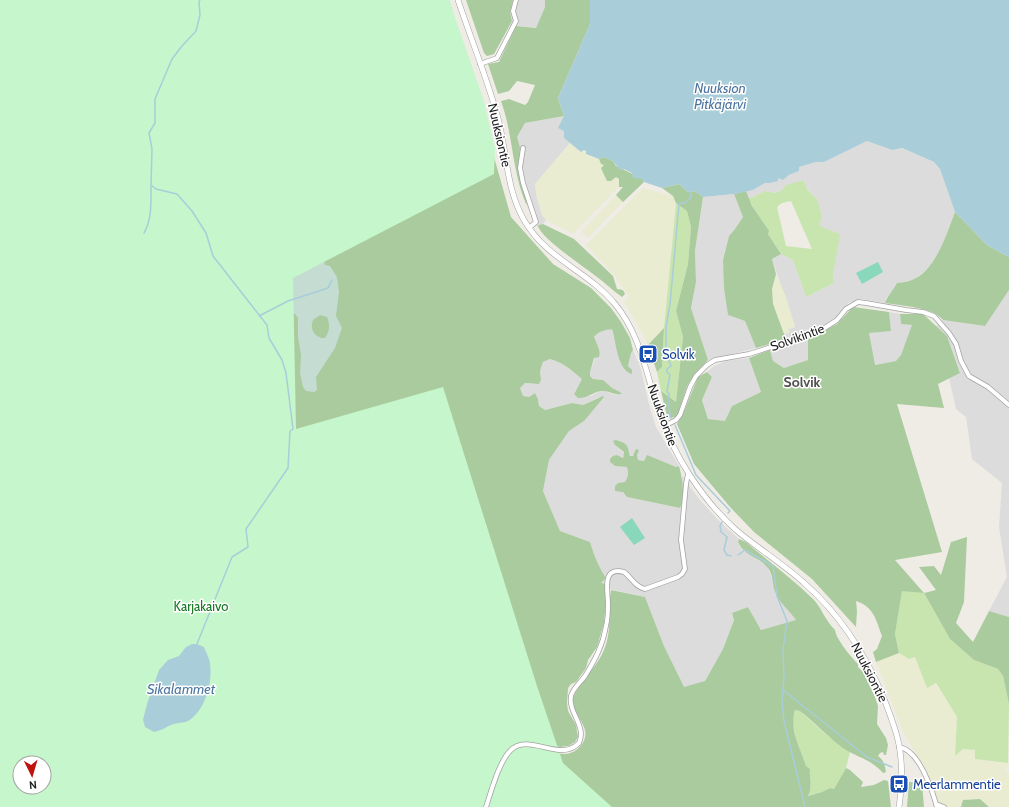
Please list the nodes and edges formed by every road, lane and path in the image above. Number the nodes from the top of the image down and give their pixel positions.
1 (458, 0) edge
2 (516, 0) edge
3 (480, 64) junction
4 (523, 148) dead end
5 (529, 228) junction
6 (1009, 405) edge
7 (664, 426) junction
8 (688, 474) junction
9 (899, 747) junction
10 (936, 805) edge
11 (486, 807) edge
12 (899, 807) edge
13 (944, 807) edge

1 - 3 street, Nuuksiontie
2 - 3 street
3 - 5 street, Nuuksiontie
4 - 5 street
5 - 7 street, Nuuksiontie
6 - 7 street, Solvikintie
7 - 8 street, Nuuksiontie
8 - 9 street, Nuuksiontie
8 - 11 street
9 - 10 street
9 - 12 street, Nuuksiontie
10 - 13 street

